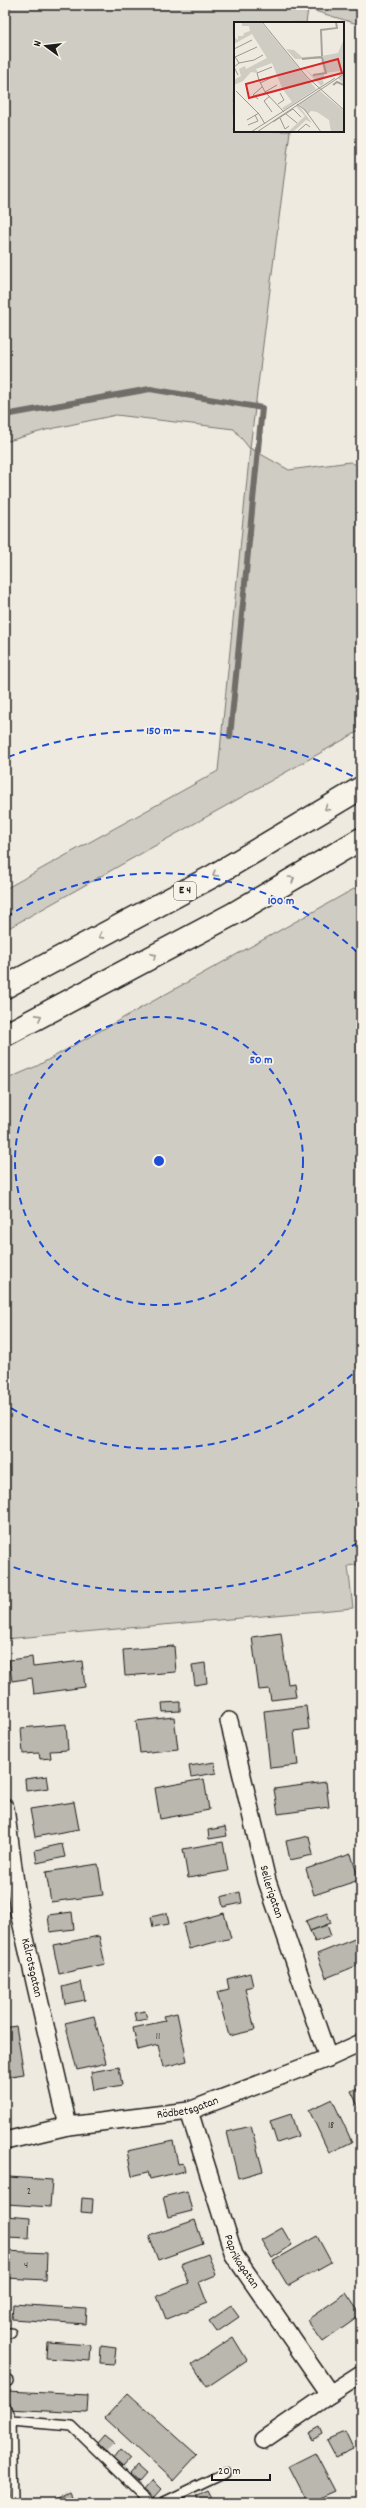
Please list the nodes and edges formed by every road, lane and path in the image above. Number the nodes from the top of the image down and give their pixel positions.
1 (361, 788) edge
2 (361, 838) edge
3 (5, 987) edge
4 (5, 1035) edge
5 (229, 1721) dead end
6 (5, 1808) edge
7 (361, 2043) edge
8 (328, 2058) junction
9 (189, 2111) junction
10 (68, 2126) junction
11 (5, 2141) edge
12 (361, 2374) edge
13 (330, 2394) junction
14 (5, 2406) edge
15 (11, 2421) junction
16 (8, 2433) edge
17 (263, 2440) dead end
18 (226, 2473) dead end
19 (6, 2503) edge
20 (151, 2503) edge
21 (162, 2503) edge

1 -> 3 highway, E 4
4 -> 2 highway
5 - 8 street, Sellerigatan
6 - 10 street, Kålrotsgatan
7 - 8 street, Rödbetsgatan
8 - 9 street, Rödbetsgatan
9 - 10 street, Rödbetsgatan
9 - 13 street, Paprikagatan
10 - 11 street, Rödbetsgatan
12 - 13 street
13 - 17 street
14 - 15 lane
15 - 16 lane
15 - 20 lane
16 - 19 lane
18 - 21 lane

